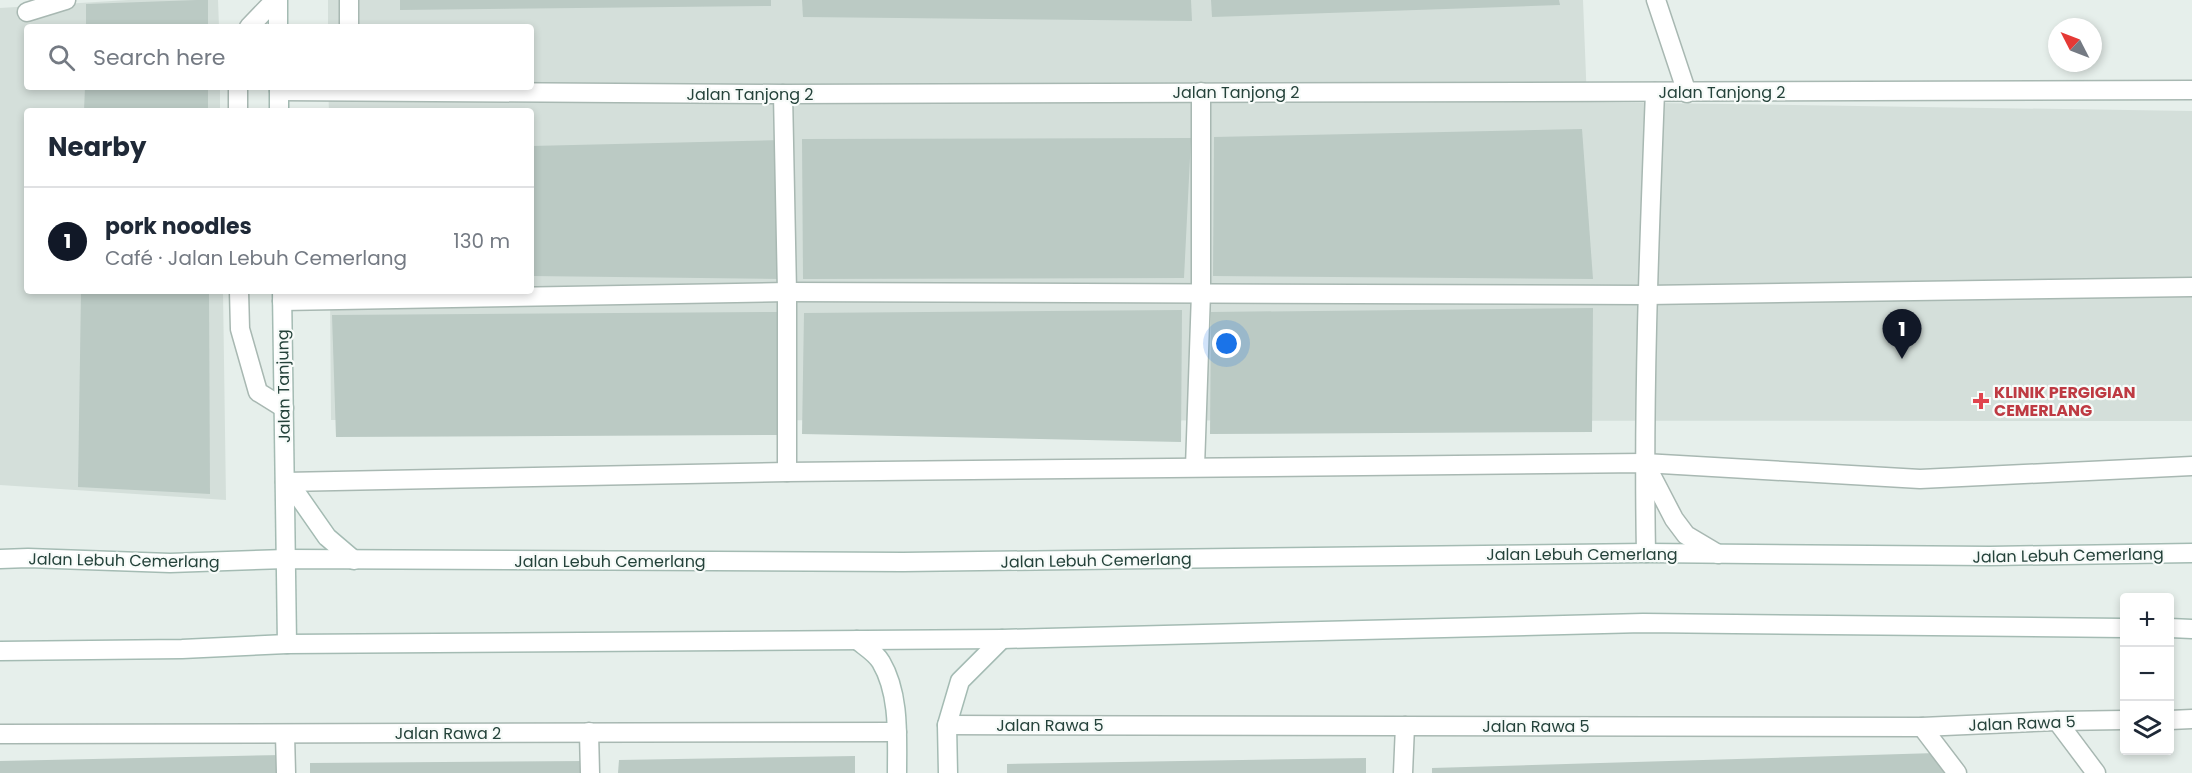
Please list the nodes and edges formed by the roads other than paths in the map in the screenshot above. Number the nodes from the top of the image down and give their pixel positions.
1 (66, 0) edge
2 (276, 0) edge
3 (349, 0) edge
4 (1656, 0) edge
5 (27, 12) dead end
6 (252, 24) edge
7 (278, 24) edge
8 (349, 24) edge
9 (237, 90) edge
10 (279, 90) edge
11 (437, 90) edge
12 (2192, 90) edge
13 (1201, 92) junction
14 (1655, 92) junction
15 (1687, 93) junction
16 (783, 94) junction
17 (238, 108) edge
18 (279, 108) edge
19 (2192, 287) edge
20 (787, 292) junction
21 (1201, 293) junction
22 (239, 294) edge
23 (1647, 295) junction
24 (282, 296) edge
25 (284, 408) junction
26 (1644, 463) junction
27 (2192, 466) edge
28 (1195, 468) junction
29 (787, 472) junction
30 (285, 482) junction
31 (1646, 553) junction
32 (2192, 553) edge
33 (1718, 554) junction
34 (0, 559) edge
35 (286, 559) junction
36 (354, 560) junction
37 (2120, 628) edge
38 (2174, 628) edge
39 (2192, 628) edge
40 (1002, 639) junction
41 (857, 640) junction
42 (287, 644) junction
43 (0, 651) edge
44 (2192, 719) edge
45 (2120, 720) edge
46 (2174, 720) edge
47 (2057, 721) junction
48 (947, 724) junction
49 (1405, 726) junction
50 (1922, 727) junction
51 (589, 732) junction
52 (897, 732) junction
53 (0, 734) edge
54 (285, 734) junction
55 (286, 773) edge
56 (590, 773) edge
57 (897, 773) edge
58 (948, 773) edge
59 (1403, 773) edge
60 (1957, 773) edge
61 (2096, 773) edge

1 - 5 street
2 - 6 street
2 - 7 street
3 - 8 street
4 - 15 street
9 - 17 street
10 - 18 street
11 - 16 street, Jalan Tanjong 2
12 - 15 street, Jalan Tanjong 2
13 - 14 street, Jalan Tanjong 2
13 - 16 street, Jalan Tanjong 2
13 - 21 street
14 - 15 street, Jalan Tanjong 2
14 - 23 street
16 - 20 street
19 - 23 street
20 - 21 street
20 - 24 street
20 - 29 street
21 - 23 street
21 - 28 street
22 - 25 street
23 - 26 street
24 - 25 street, Jalan Tanjung
25 - 30 street, Jalan Tanjung
26 - 27 street
26 - 28 street
26 - 31 street
26 - 33 street
28 - 29 street
29 - 30 street
30 - 35 street, Jalan Tanjung
30 - 36 street
31 - 33 street, Jalan Lebuh Cemerlang
31 - 36 street, Jalan Lebuh Cemerlang
32 - 33 street, Jalan Lebuh Cemerlang
34 - 35 street, Jalan Lebuh Cemerlang
35 - 36 street, Jalan Lebuh Cemerlang
35 - 42 street, Jalan Tanjung
37 - 40 street
38 - 39 street
40 - 41 street
40 - 48 street
41 - 42 street
41 - 52 street
42 - 43 street
44 - 46 street
45 - 47 street, Jalan Rawa 5
47 - 50 street, Jalan Rawa 5
47 - 61 street
48 - 49 street, Jalan Rawa 5
48 - 58 street
49 - 50 street, Jalan Rawa 5
49 - 59 street
50 - 60 street
51 - 52 street, Jalan Rawa 2
51 - 54 street, Jalan Rawa 2
51 - 56 street
52 - 57 street
53 - 54 street, Jalan Rawa 2
54 - 55 street

